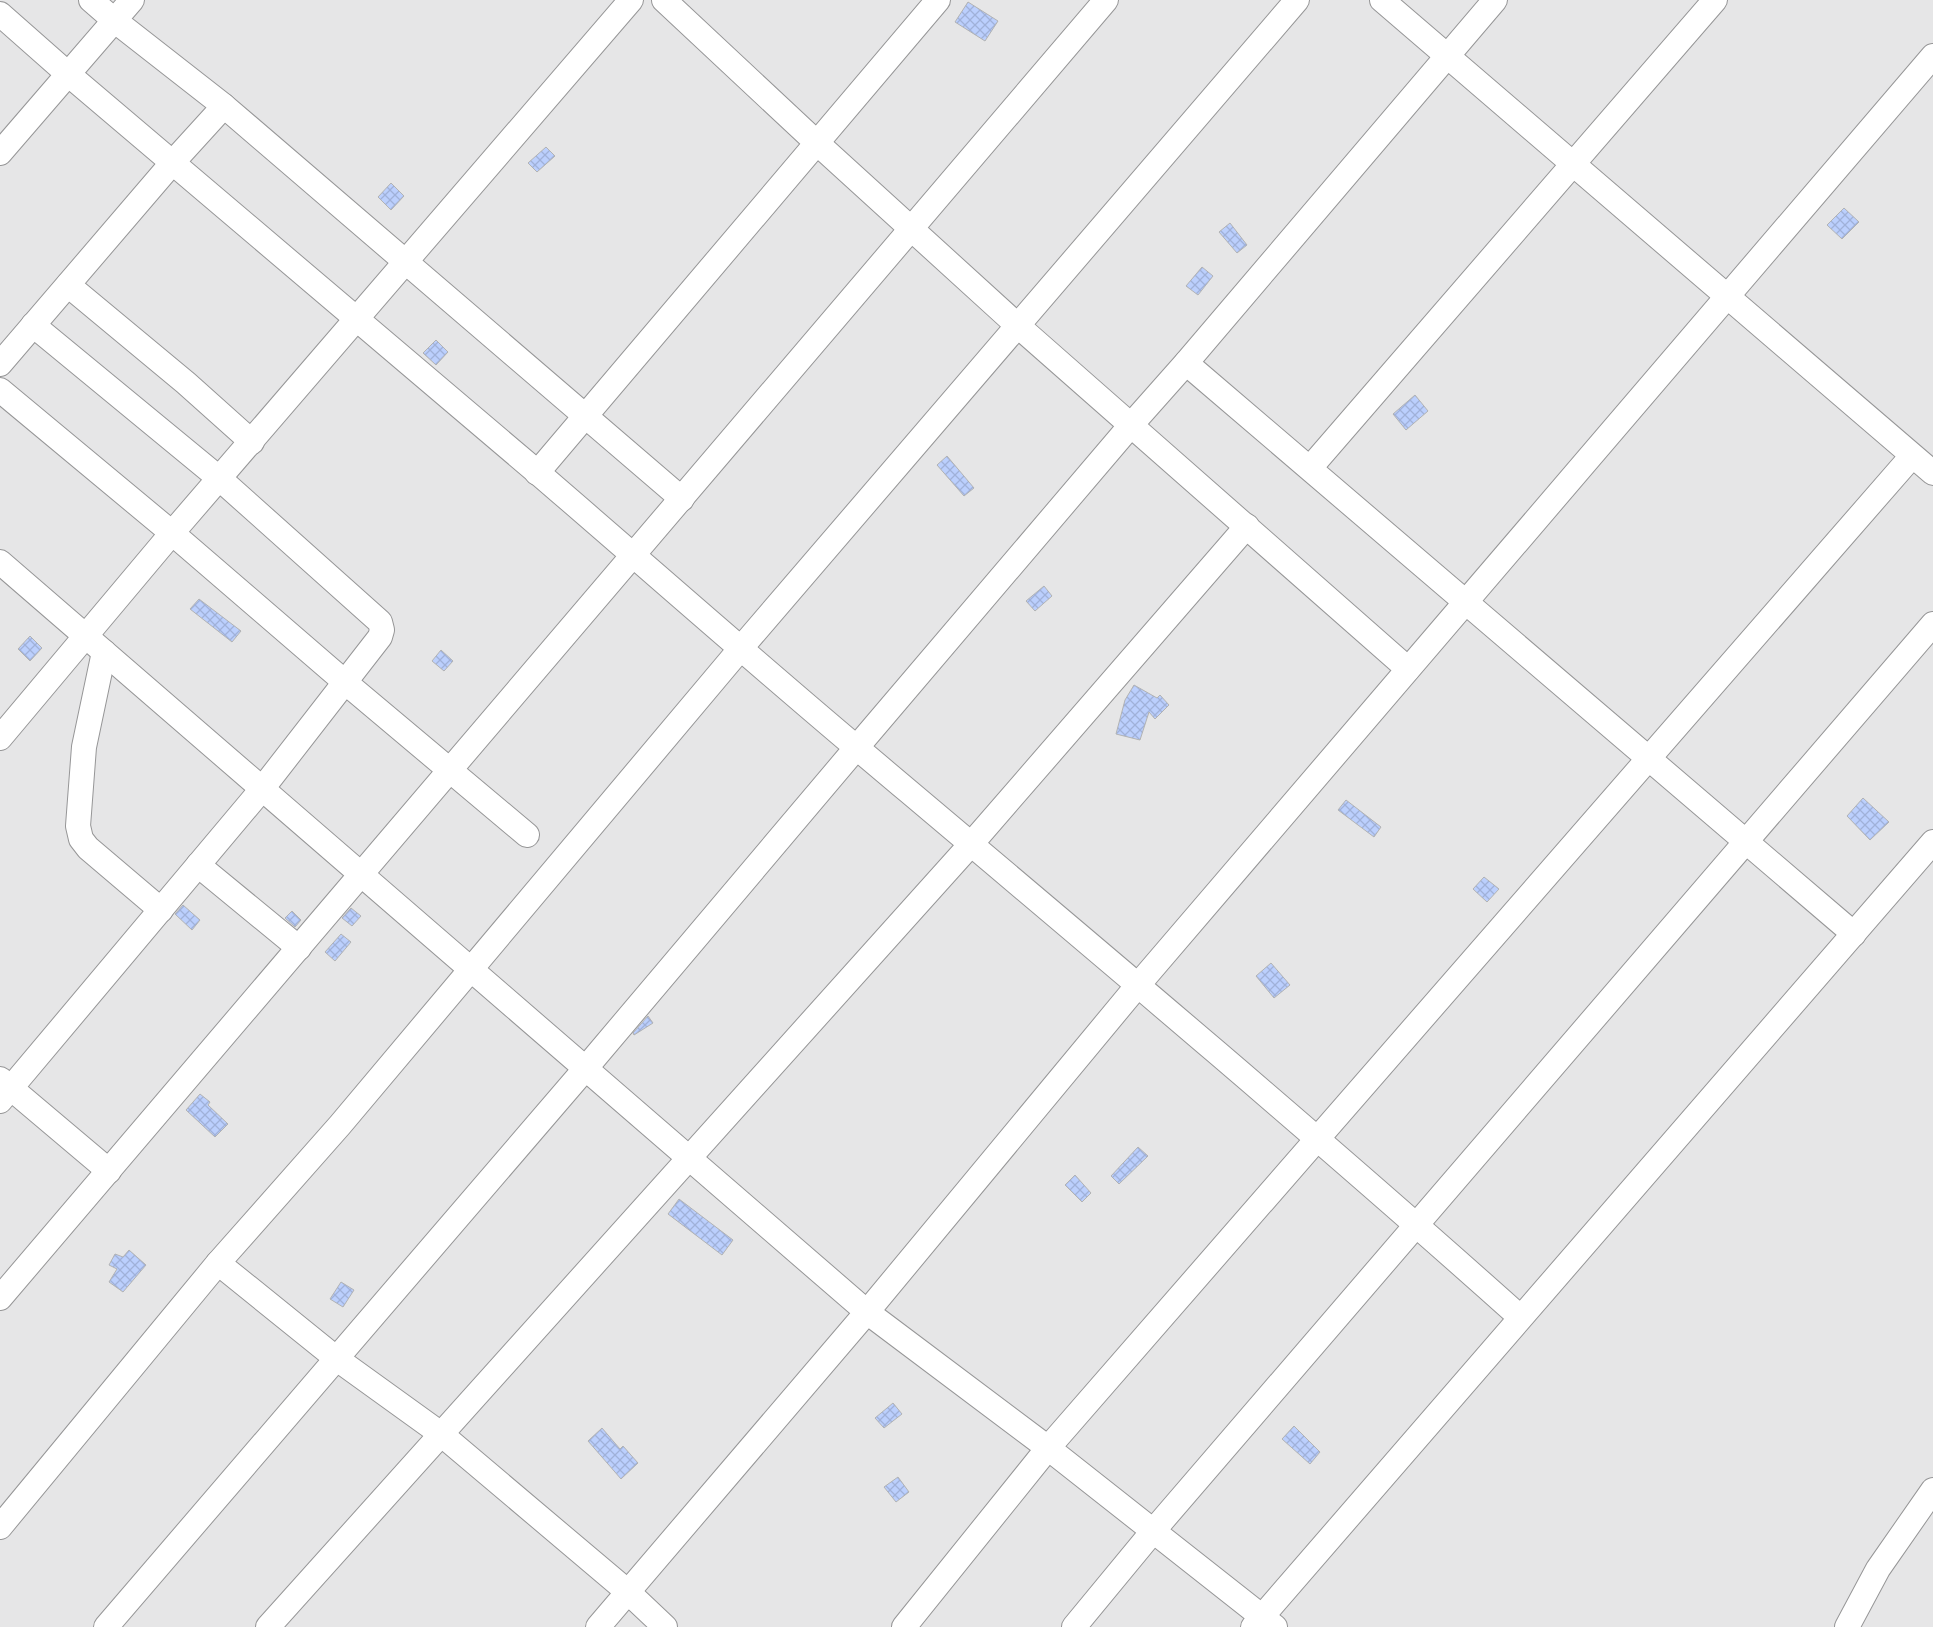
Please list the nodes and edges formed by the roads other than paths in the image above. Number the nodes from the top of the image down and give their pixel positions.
1 (91, 0) edge
2 (132, 0) edge
3 (632, 0) edge
4 (664, 0) edge
5 (938, 0) edge
6 (1106, 0) edge
7 (1297, 0) edge
8 (1382, 0) edge
9 (1494, 0) edge
10 (1715, 0) edge
11 (0, 14) edge
12 (114, 20) junction
13 (1447, 55) junction
14 (1933, 56) edge
15 (68, 74) junction
16 (224, 106) junction
17 (817, 143) junction
18 (0, 153) edge
19 (173, 162) junction
20 (1574, 164) junction
21 (911, 228) junction
22 (406, 262) junction
23 (68, 285) junction
24 (1728, 297) junction
25 (356, 319) junction
26 (33, 325) junction
27 (1017, 325) junction
28 (1186, 363) junction
29 (0, 364) edge
30 (0, 390) edge
31 (586, 417) junction
32 (1131, 425) junction
33 (252, 442) junction
34 (1912, 456) junction
35 (1310, 468) junction
36 (537, 472) junction
37 (1933, 473) edge
38 (220, 479) junction
39 (682, 499) junction
40 (1247, 526) junction
41 (172, 533) junction
42 (633, 556) junction
43 (0, 562) edge
44 (1466, 603) junction
45 (1933, 624) edge
46 (86, 636) junction
47 (741, 648) junction
48 (104, 652) junction
49 (1408, 669) junction
50 (346, 683) junction
51 (0, 738) edge
52 (856, 747) junction
53 (1649, 758) junction
54 (449, 771) junction
55 (262, 789) junction
56 (527, 835) dead end
57 (1933, 842) edge
58 (972, 843) junction
59 (1745, 843) junction
60 (198, 865) junction
61 (361, 875) junction
62 (160, 910) junction
63 (1854, 934) junction
64 (299, 948) junction
65 (469, 969) junction
66 (1138, 985) junction
67 (585, 1069) junction
68 (4, 1090) edge
69 (1317, 1141) junction
70 (689, 1157) junction
71 (109, 1171) junction
72 (1416, 1226) junction
73 (218, 1263) junction
74 (0, 1298) edge
75 (868, 1312) junction
76 (1520, 1317) junction
77 (337, 1359) junction
78 (441, 1434) junction
79 (1048, 1448) junction
80 (1933, 1490) edge
81 (0, 1527) edge
82 (1154, 1530) junction
83 (628, 1592) junction
84 (1263, 1624) edge
85 (106, 1627) edge
86 (268, 1627) edge
87 (598, 1627) edge
88 (665, 1627) edge
89 (904, 1627) edge
90 (1074, 1627) edge
91 (1847, 1627) edge

1 - 12 street
2 - 12 street
3 - 22 street
4 - 17 street
5 - 17 street
6 - 21 street
7 - 27 street
8 - 13 street
9 - 13 street
10 - 20 street
11 - 15 street
12 - 15 street
12 - 16 street
13 - 20 street
13 - 28 street
14 - 24 street
15 - 18 street
15 - 19 street
16 - 19 street
16 - 22 street
17 - 21 street
17 - 31 street
19 - 23 street
19 - 25 street
20 - 24 street
20 - 35 street
21 - 27 street
21 - 39 street
22 - 25 street
22 - 31 street
23 - 26 street
23 - 33 street
24 - 34 street
24 - 44 street
25 - 33 street
25 - 36 street
26 - 29 street
26 - 38 street
27 - 32 street
27 - 47 street
28 - 32 street
28 - 35 street
30 - 41 street
31 - 36 street
31 - 39 street
32 - 40 street
32 - 52 street
33 - 38 street
34 - 37 street
34 - 53 street
35 - 44 street
36 - 42 street
38 - 41 street
38 - 50 street
39 - 42 street
40 - 49 street
40 - 58 street
41 - 46 street
41 - 50 street
42 - 47 street
42 - 54 street
43 - 46 street
44 - 49 street
44 - 53 street
45 - 59 street
46 - 48 street
46 - 51 street
47 - 52 street
47 - 65 street
48 - 55 street
48 - 62 street
49 - 66 street
50 - 54 street
50 - 55 street
52 - 58 street
52 - 67 street
53 - 59 street
53 - 69 street
54 - 56 street
54 - 61 street
55 - 60 street
55 - 61 street
57 - 63 street
58 - 66 street
58 - 70 street
59 - 63 street
59 - 72 street
60 - 62 street
60 - 64 street
61 - 64 street
61 - 65 street
62 - 68 street
63 - 76 street
64 - 71 street
65 - 67 street
65 - 73 street
66 - 69 street
66 - 75 street
67 - 70 street
67 - 77 street
68 - 71 street
69 - 72 street
69 - 79 street
70 - 75 street
70 - 78 street
71 - 74 street
72 - 76 street
72 - 82 street
73 - 77 street
73 - 81 street
75 - 79 street
75 - 83 street
76 - 84 street
77 - 78 street
77 - 85 street
78 - 83 street
78 - 86 street
79 - 82 street
79 - 89 street
80 - 91 street
82 - 84 street
82 - 90 street
83 - 87 street
83 - 88 street

